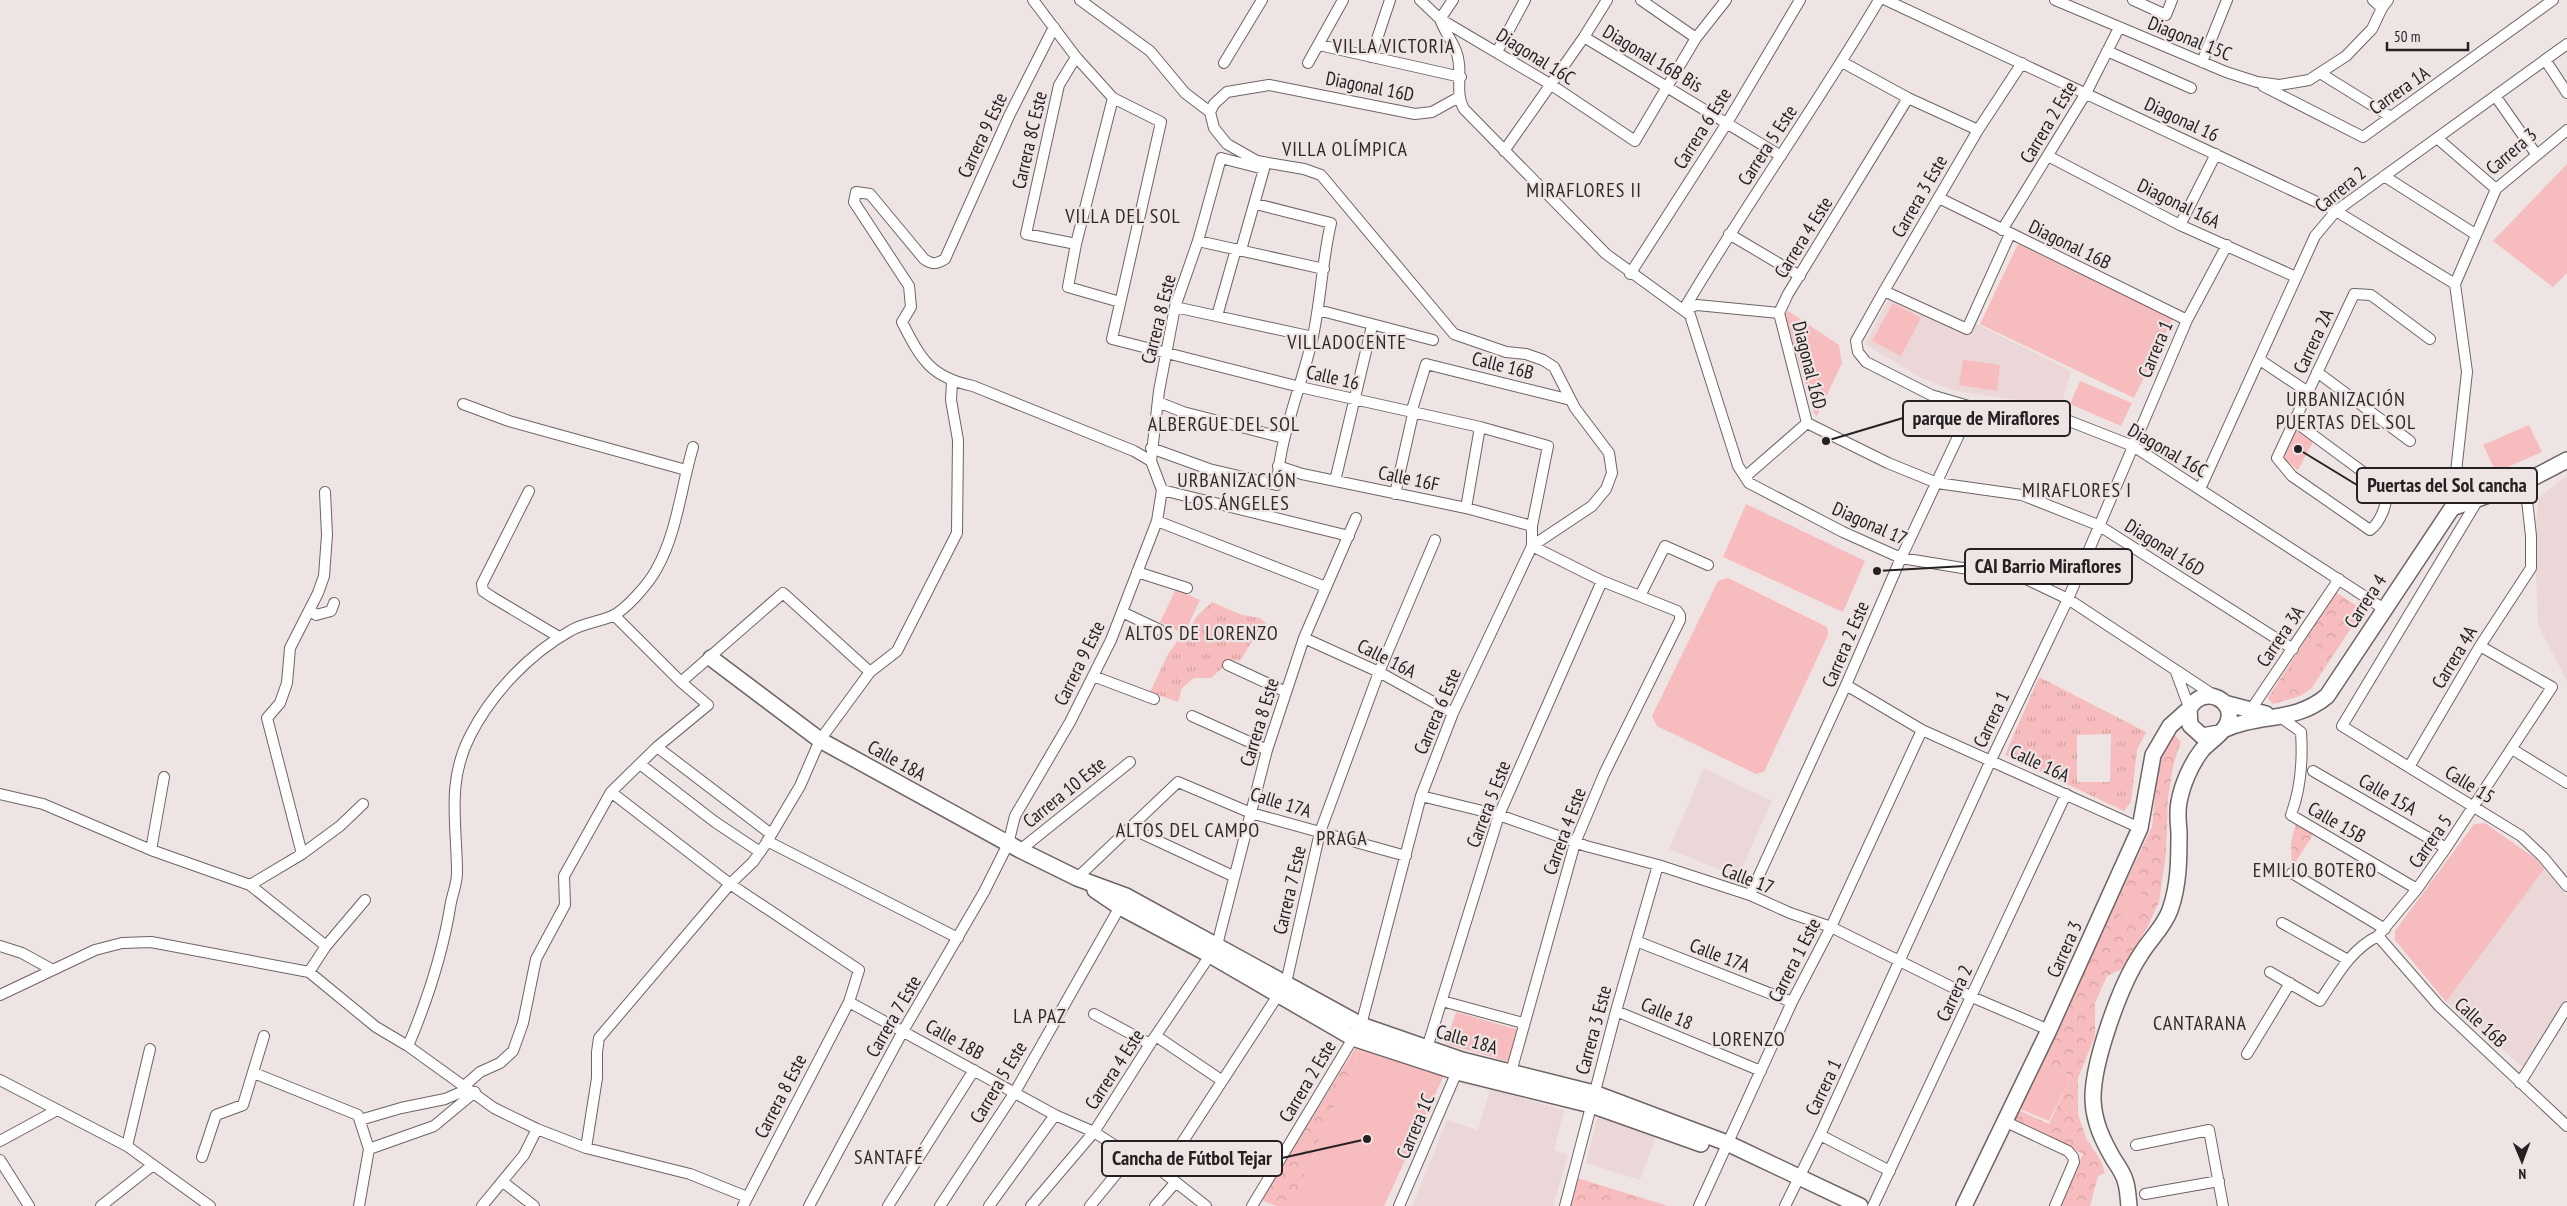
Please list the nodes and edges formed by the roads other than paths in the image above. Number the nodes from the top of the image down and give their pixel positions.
1 (1033, 0) edge
2 (1080, 0) edge
3 (1262, 0) edge
4 (1343, 0) edge
5 (1390, 0) edge
6 (1420, 0) edge
7 (1454, 0) edge
8 (1525, 0) edge
9 (1607, 0) edge
10 (1641, 0) edge
11 (1726, 0) edge
12 (1800, 0) edge
13 (1878, 0) edge
14 (1886, 0) edge
15 (2056, 0) edge
16 (2133, 0) edge
17 (2172, 0) edge
18 (2227, 0) edge
19 (2373, 0) edge
20 (2553, 0) edge
21 (2385, 4) edge
22 (1440, 19) junction
23 (1054, 27) junction
24 (2118, 28) junction
25 (1584, 37) junction
26 (1696, 38) junction
27 (2567, 44) edge
28 (1319, 45) junction
29 (2107, 51) junction
30 (1497, 52) junction
31 (1076, 57) junction
32 (1371, 57) junction
33 (2546, 61) junction
34 (1842, 62) junction
35 (2202, 62) junction
36 (1224, 63) dead end
37 (1308, 63) dead end
38 (2022, 63) junction
39 (2321, 72) junction
40 (1461, 77) junction
41 (2257, 82) junction
42 (1550, 84) junction
43 (1667, 86) junction
44 (2191, 88) dead end
45 (2567, 93) edge
46 (2086, 94) junction
47 (1459, 97) junction
48 (2496, 97) junction
49 (1113, 98) junction
50 (1908, 98) junction
51 (1210, 112) junction
52 (2391, 117) junction
53 (1727, 123) junction
54 (1978, 130) junction
55 (2567, 130) edge
56 (2363, 137) joint
57 (2437, 138) junction
58 (1504, 151) junction
59 (2216, 154) junction
60 (2536, 154) junction
61 (1781, 156) junction
62 (2048, 156) junction
63 (2384, 176) junction
64 (2496, 188) junction
65 (1939, 198) junction
66 (1256, 204) dead end
67 (2336, 211) junction
68 (2180, 225) junction
69 (2006, 232) junction
70 (1729, 234) junction
71 (2475, 234) junction
72 (1198, 241) junction
73 (1076, 244) junction
74 (2227, 245) junction
75 (1238, 250) junction
76 (1324, 269) junction
77 (1630, 274) junction
78 (1800, 276) junction
79 (2296, 277) junction
80 (2455, 284) junction
81 (1884, 291) junction
82 (1120, 302) junction
83 (1175, 307) junction
84 (1684, 309) junction
85 (1318, 310) junction
86 (1779, 312) junction
87 (1217, 316) junction
88 (2187, 320) junction
89 (1372, 326) junction
90 (1312, 337) junction
91 (2430, 339) dead end
92 (1433, 340) dead end
93 (1858, 352) joint
94 (1166, 353) junction
95 (2260, 360) junction
96 (2317, 372) junction
97 (952, 382) junction
98 (1300, 387) junction
99 (2308, 392) junction
100 (1354, 399) junction
101 (1571, 400) junction
102 (1158, 402) junction
103 (463, 404) dead end
104 (1972, 407) junction
105 (1412, 414) junction
106 (2294, 421) junction
107 (1807, 423) junction
108 (1480, 427) junction
109 (1284, 438) junction
110 (2410, 440) dead end
111 (2133, 446) junction
112 (693, 447) dead end
113 (1151, 448) junction
114 (2567, 460) edge
115 (1151, 461) junction
116 (1278, 466) junction
117 (686, 470) junction
118 (1744, 477) junction
119 (1335, 481) junction
120 (2525, 482) junction
121 (1937, 483) junction
122 (2200, 489) junction
123 (1162, 490) junction
124 (529, 491) dead end
125 (325, 492) dead end
126 (1395, 494) junction
127 (2479, 498) junction
128 (1466, 508) junction
129 (2452, 508) junction
130 (1356, 518) dead end
131 (1157, 520) junction
132 (2098, 525) junction
133 (1532, 526) junction
134 (1349, 536) junction
135 (1435, 540) dead end
136 (1532, 546) junction
137 (1901, 558) junction
138 (1708, 565) dead end
139 (1137, 572) junction
140 (2339, 579) junction
141 (1602, 581) junction
142 (1326, 587) junction
143 (1187, 588) dead end
144 (1640, 596) junction
145 (2068, 599) junction
146 (334, 603) dead end
147 (2384, 609) junction
148 (310, 610) junction
149 (1122, 612) junction
150 (614, 615) junction
151 (1160, 630) dead end
152 (559, 637) junction
153 (1304, 638) junction
154 (2480, 646) junction
155 (2293, 649) junction
156 (710, 658) junction
157 (1228, 664) dead end
158 (2175, 671) junction
159 (870, 672) junction
160 (1379, 672) junction
161 (1093, 676) junction
162 (681, 682) junction
163 (1846, 685) junction
164 (1286, 692) junction
165 (1154, 699) dead end
166 (2222, 701) junction
167 (2189, 708) junction
168 (2250, 711) junction
169 (1454, 713) junction
170 (1192, 716) dead end
171 (2280, 716) junction
172 (1922, 730) junction
173 (2221, 732) junction
174 (820, 740) junction
175 (656, 747) junction
176 (2512, 749) junction
177 (1267, 750) junction
178 (1991, 760) junction
179 (1130, 762) dead end
180 (640, 764) junction
181 (2409, 767) junction
182 (2313, 771) dead end
183 (164, 777) dead end
184 (2567, 783) edge
185 (611, 792) junction
186 (0, 794) edge
187 (2066, 794) junction
188 (1421, 796) junction
189 (362, 804) dead end
190 (2474, 807) junction
191 (1251, 813) junction
192 (1499, 816) junction
193 (1130, 828) junction
194 (2140, 828) junction
195 (1320, 832) junction
196 (769, 837) junction
197 (1575, 843) junction
198 (1014, 847) junction
199 (2446, 848) junction
200 (151, 850) junction
201 (760, 852) junction
202 (302, 854) junction
203 (1406, 856) junction
204 (1658, 865) junction
205 (2292, 873) dead end
206 (1233, 876) junction
207 (1077, 878) junction
208 (730, 884) junction
209 (250, 885) junction
210 (2567, 886) edge
211 (2417, 889) junction
212 (1750, 895) junction
213 (365, 900) dead end
214 (1123, 901) junction
215 (2282, 923) dead end
216 (1831, 926) junction
217 (2382, 932) junction
218 (958, 938) junction
219 (1636, 941) junction
220 (0, 946) edge
221 (326, 946) junction
222 (1213, 950) junction
223 (2348, 960) junction
224 (1900, 962) junction
225 (51, 969) junction
226 (309, 972) junction
227 (2270, 972) dead end
228 (1286, 983) junction
229 (2290, 983) junction
230 (0, 994) edge
231 (1278, 996) junction
232 (1972, 997) junction
233 (1442, 1001) junction
234 (849, 1002) junction
235 (1792, 1002) junction
236 (2567, 1007) edge
237 (1616, 1010) junction
238 (1094, 1014) dead end
239 (1524, 1023) junction
240 (1360, 1025) junction
241 (2049, 1030) junction
242 (903, 1031) junction
243 (264, 1036) dead end
244 (1353, 1038) junction
245 (1153, 1040) junction
246 (408, 1046) junction
247 (1427, 1048) junction
248 (150, 1049) dead end
249 (2247, 1054) dead end
250 (1460, 1066) junction
251 (974, 1070) junction
252 (1761, 1071) junction
253 (1511, 1072) junction
254 (254, 1073) junction
255 (0, 1080) edge
256 (1221, 1080) junction
257 (2520, 1082) junction
258 (468, 1090) junction
259 (1015, 1092) junction
260 (1592, 1099) junction
261 (57, 1110) junction
262 (1055, 1115) junction
263 (360, 1120) junction
264 (2004, 1121) junction
265 (2567, 1126) edge
266 (537, 1130) junction
267 (1094, 1132) junction
268 (1820, 1135) junction
269 (0, 1141) edge
270 (2136, 1145) dead end
271 (128, 1146) junction
272 (1725, 1147) junction
273 (586, 1148) junction
274 (369, 1149) junction
275 (1131, 1156) junction
276 (202, 1157) dead end
277 (0, 1160) edge
278 (153, 1166) junction
279 (1890, 1170) junction
280 (1163, 1172) junction
281 (2219, 1181) junction
282 (503, 1182) junction
283 (1798, 1182) junction
284 (1175, 1183) junction
285 (2145, 1194) dead end
286 (745, 1201) edge
287 (29, 1206) edge
288 (101, 1206) edge
289 (210, 1206) edge
290 (359, 1206) edge
291 (482, 1206) edge
292 (534, 1206) edge
293 (810, 1206) edge
294 (888, 1206) edge
295 (940, 1206) edge
296 (988, 1206) edge
297 (1031, 1206) edge
298 (1090, 1206) edge
299 (1154, 1206) edge
300 (1206, 1206) edge
301 (1252, 1206) edge
302 (1400, 1206) edge
303 (1565, 1206) edge
304 (1699, 1206) edge
305 (1784, 1206) edge
306 (1839, 1206) edge
307 (1860, 1206) edge
308 (1873, 1206) edge
309 (1964, 1206) edge
310 (2055, 1206) edge
311 (2129, 1206) edge
312 (2223, 1206) edge

1 - 23 street
2 - 51 street
3 - 36 street
4 - 28 street
5 - 32 street
6 - 22 street, Diagonal 16C
7 - 22 street
8 - 30 street
9 - 25 street
10 - 26 street
11 - 26 street
12 - 53 street, Carrera 6 Este
13 - 34 street, Carrera 5 Este
14 - 38 street, Diagonal 16
15 - 24 street, Diagonal 15C
16 - 17 street
18 - 35 street
19 - 21 street
20 - 52 street, Carrera 1A
21 - 39 street
22 - 30 street, Diagonal 16C
22 - 40 street
23 - 31 street
23 - 97 street, Carrera 9 Este
24 - 29 street, Carrera 2 Este
24 - 35 street, Diagonal 15C
25 - 42 street
25 - 43 street, Diagonal 16B Bis
26 - 43 street
27 - 33 street, Carrera 2
28 - 32 street
28 - 37 street
29 - 44 street
29 - 46 street, Carrera 2 Este
30 - 42 street, Diagonal 16C
31 - 49 street
31 - 73 street, Carrera 8C Este
32 - 40 street
33 - 45 street
33 - 48 street, Carrera 2
34 - 50 street
34 - 61 street, Carrera 5 Este
35 - 41 street, Diagonal 15C
38 - 46 street, Diagonal 16
38 - 54 street, Carrera 3 Este
39 - 41 street, Diagonal 15C
39 - 52 street
40 - 47 street
41 - 56 street, Diagonal 15C
42 - 43 street, Diagonal 16C
42 - 58 street
43 - 53 street, Diagonal 16B Bis
46 - 59 street, Diagonal 16
46 - 62 street, Carrera 2 Este
47 - 51 street, Diagonal 16D
47 - 58 street
48 - 57 street, Carrera 2
48 - 60 street
49 - 73 street
49 - 82 street
50 - 54 street
50 - 78 street, Carrera 4 Este
51 - 101 street
52 - 56 street, Carrera 1A
53 - 61 street, Diagonal 16B Bis
53 - 77 street, Carrera 6 Este
54 - 65 street, Carrera 3 Este
55 - 60 street, Carrera 3
57 - 63 street, Carrera 2
57 - 64 street
58 - 77 street
59 - 67 street, Diagonal 16
59 - 68 street
60 - 64 street, Carrera 3
61 - 70 street, Carrera 5 Este
62 - 68 street, Diagonal 16A
62 - 69 street, Carrera 2 Este
63 - 67 street, Carrera 2
63 - 71 street
64 - 71 street, Carrera 3
65 - 69 street, Diagonal 16B
65 - 81 street, Carrera 3 Este
66 - 76 street
67 - 79 street, Carrera 2
67 - 80 street, Diagonal 16
68 - 74 street, Diagonal 16A
69 - 81 street, Carrera 2 Este
69 - 88 street, Diagonal 16B
70 - 78 street
70 - 84 street, Carrera 5 Este
71 - 80 street
72 - 75 street
72 - 75 street, Carrera 8 Este
72 - 83 street, Carrera 8 Este
73 - 82 street
74 - 79 street, Diagonal 16A
74 - 88 street, Carrera 1
75 - 76 street
75 - 87 street
76 - 85 street
77 - 84 street
78 - 86 street, Carrera 4 Este
79 - 95 street, Carrera 2
80 - 129 street
81 - 93 street, Carrera 3 Este
82 - 94 street, Calle 16
83 - 87 street
83 - 94 street, Carrera 8 Este
84 - 86 street
84 - 118 street
85 - 89 street
85 - 90 street
86 - 107 street, Diagonal 16D
87 - 90 street
88 - 111 street, Carrera 1
89 - 92 street
89 - 100 street
90 - 98 street
91 - 96 street, Carrera 2A
93 - 104 street, Diagonal 16C
94 - 98 street, Calle 16
94 - 102 street, Carrera 8 Este
95 - 99 street
95 - 122 street, Carrera 2
96 - 99 street, Carrera 2A
96 - 110 street
97 - 115 street
97 - 159 street
98 - 100 street, Calle 16
98 - 109 street
99 - 106 street, Carrera 2A
100 - 105 street, Calle 16
100 - 119 street
101 - 105 street, Calle 16B
101 - 136 street
102 - 109 street
102 - 113 street, Carrera 8 Este
103 - 117 street
104 - 111 street, Diagonal 16C
104 - 121 street, Carrera 2 Este
105 - 108 street, Calle 16
105 - 126 street
106 - 106 street, Carrera 2A
107 - 118 street
107 - 121 street, Diagonal 16D
108 - 128 street
108 - 133 street, Calle 16
109 - 116 street
111 - 122 street, Diagonal 16C
111 - 132 street, Carrera 1
112 - 117 street
113 - 115 street, Carrera 8 Este
113 - 116 street
114 - 120 street
115 - 123 street, Carrera 8 Este
116 - 119 street, Calle 16F
117 - 150 street
118 - 137 street, Diagonal 17
119 - 126 street, Calle 16F
120 - 127 street
120 - 154 street, Carrera 4A
121 - 132 street, Diagonal 16D
121 - 137 street, Carrera 2 Este
122 - 140 street, Diagonal 16C
123 - 131 street, Carrera 9 Este
123 - 134 street
124 - 152 street
125 - 148 street
126 - 128 street, Calle 16F
127 - 129 street
127 - 181 street, Calle 15
128 - 133 street, Calle 16F
129 - 147 street, Carrera 4
130 - 134 street, Carrera 8 Este
131 - 139 street, Carrera 9 Este
131 - 142 street
132 - 145 street, Carrera 1
132 - 155 street, Diagonal 16D
133 - 136 street
134 - 142 street, Carrera 8 Este
135 - 160 street, Carrera 7 Este
136 - 141 street
136 - 169 street, Carrera 6 Este
137 - 145 street, Diagonal 17
137 - 163 street, Carrera 2 Este
138 - 144 street
139 - 143 street
139 - 149 street, Carrera 9 Este
140 - 147 street, Diagonal 16C
140 - 155 street, Carrera 3A
141 - 144 street
141 - 192 street, Carrera 5 Este
142 - 153 street, Carrera 8 Este
144 - 197 street, Carrera 4 Este
145 - 158 street, Diagonal 17
145 - 178 street, Carrera 1
146 - 148 street
147 - 171 street, Carrera 4
148 - 202 street
149 - 151 street
149 - 161 street, Carrera 9 Este
150 - 152 street
150 - 162 street
152 - 246 street
153 - 160 street, Calle 16A
153 - 164 street, Carrera 8 Este
154 - 176 street, Carrera 5
154 - 181 street, Carrera 4A
155 - 168 street, Carrera 3A
156 - 159 street
156 - 162 street
156 - 174 street, Calle 18A
157 - 164 street
158 - 166 street, Diagonal 17
158 - 167 street
159 - 174 street
160 - 169 street, Calle 16A
160 - 195 street, Carrera 7 Este
161 - 165 street
161 - 198 street, Carrera 9 Este
162 - 175 street
163 - 172 street, Calle 16A
163 - 212 street, Carrera 2 Este
164 - 177 street, Carrera 8 Este
166 - 167 street
166 - 168 street, Carrera 4
166 - 173 street
167 - 173 street
167 - 194 street, Carrera 3
168 - 171 street, Carrera 4
169 - 188 street, Carrera 6 Este
170 - 177 street
171 - 173 street, Carrera 4
171 - 211 street, Calle 15B
172 - 178 street, Calle 16A
172 - 216 street, Carrera 1 Este
173 - 311 street
174 - 196 street
174 - 198 street, Calle 18A
175 - 180 street
175 - 196 street
176 - 184 street
176 - 190 street, Carrera 5
177 - 191 street, Carrera 8 Este
178 - 187 street, Calle 16A
178 - 224 street, Carrera 1
179 - 198 street, Carrera 10 Este
180 - 185 street
180 - 201 street
181 - 190 street, Calle 15
182 - 199 street, Calle 15A
183 - 200 street
185 - 208 street
185 - 258 street
186 - 200 street
187 - 194 street, Calle 16A
187 - 232 street, Carrera 2
188 - 192 street, Calle 17
188 - 203 street, Carrera 6 Este
189 - 202 street
190 - 199 street, Carrera 5
190 - 210 street, Calle 15
191 - 193 street, Calle 17A
191 - 195 street, Calle 17A
191 - 206 street, Carrera 8 Este
192 - 197 street, Calle 17
192 - 233 street, Carrera 5 Este
193 - 206 street
193 - 207 street
194 - 241 street, Carrera 3
195 - 203 street, Calle 17A
195 - 228 street, Carrera 7 Este
196 - 201 street
196 - 218 street
197 - 204 street, Calle 17
197 - 239 street, Carrera 4 Este
198 - 207 street, Calle 18A
198 - 218 street, Carrera 7 Este
199 - 211 street, Carrera 5
200 - 209 street
201 - 208 street
202 - 209 street
203 - 240 street, Carrera 6 Este
204 - 212 street, Calle 17
204 - 219 street, Carrera 3 Este
205 - 217 street, Calle 16B
206 - 222 street, Carrera 8 Este
207 - 214 street, Calle 18A
208 - 234 street
208 - 273 street
209 - 221 street
211 - 217 street, Carrera 5
212 - 216 street, Calle 17
213 - 221 street
214 - 222 street, Calle 18A
214 - 259 street, Carrera 5 Este
215 - 223 street
216 - 224 street, Calle 17
216 - 235 street, Carrera 1 Este
217 - 223 street, Carrera 5
217 - 257 street, Calle 16B
218 - 242 street, Carrera 7 Este
219 - 235 street, Calle 17A
219 - 237 street, Carrera 3 Este
220 - 225 street
221 - 226 street
222 - 228 street, Calle 18A
222 - 231 street, Calle 18A
222 - 245 street, Carrera 4 Este
223 - 229 street, Carrera 5
224 - 232 street, Calle 17
224 - 268 street, Carrera 1
225 - 226 street
225 - 230 street
226 - 246 street
227 - 229 street
228 - 231 street, Carrera 7 Este
228 - 240 street, Calle 18A
229 - 249 street
231 - 244 street, Calle 18A
231 - 256 street, Carrera 7 Este
232 - 241 street, Calle 17
232 - 279 street, Carrera 2
233 - 239 street
233 - 247 street, Carrera 5 Este
234 - 242 street, Calle 18B
234 - 286 street, Carrera 8 Este
235 - 252 street, Carrera 1 Este
236 - 257 street
237 - 252 street, Calle 18
237 - 260 street, Carrera 3 Este
238 - 245 street
239 - 253 street, Carrera 4 Este
240 - 244 street, Carrera 2 Este
240 - 247 street, Calle 18A
241 - 264 street, Carrera 3
242 - 251 street, Calle 18B
242 - 293 street, Carrera 7 Este
243 - 254 street
244 - 250 street, Calle 18A
244 - 301 street, Carrera 2 Este
245 - 256 street
245 - 267 street, Carrera 4 Este
246 - 258 street
247 - 250 street, Calle 18A
248 - 271 street
250 - 253 street, Calle 18A
250 - 260 street, Calle 18A
250 - 302 street, Carrera 1C
251 - 259 street, Calle 18B
251 - 294 street
252 - 272 street, Carrera 1 Este
253 - 260 street, Calle 18A
254 - 263 street
254 - 276 street
255 - 261 street
256 - 280 street, Carrera 7 Este
257 - 265 street, Calle 16B
258 - 263 street
258 - 266 street
258 - 274 street
259 - 262 street, Calle 18B
259 - 295 street, Carrera 5 Este
260 - 272 street, Calle 18A
260 - 303 street, Carrera 3 Este
261 - 269 street
261 - 271 street
262 - 267 street, Calle 18B
262 - 296 street
263 - 274 street
264 - 309 street, Carrera 3
264 - 310 street
266 - 273 street
266 - 282 street
267 - 275 street, Calle 18B
267 - 297 street, Carrera 4 Este
268 - 279 street
268 - 283 street, Carrera 1
270 - 281 street
271 - 278 street
272 - 283 street, Calle 18A
272 - 304 street, Carrera 1 Este
273 - 286 street
274 - 290 street
275 - 280 street, Calle 18B
275 - 298 street
277 - 287 street
278 - 288 street
278 - 289 street
279 - 308 street, Carrera 2
280 - 284 street, Calle 18B
281 - 285 street
281 - 312 street
282 - 291 street
282 - 292 street
283 - 305 street, Carrera 1
283 - 306 street, Calle 18A
283 - 307 street, Calle 18A
284 - 299 street
284 - 300 street, Calle 18B

